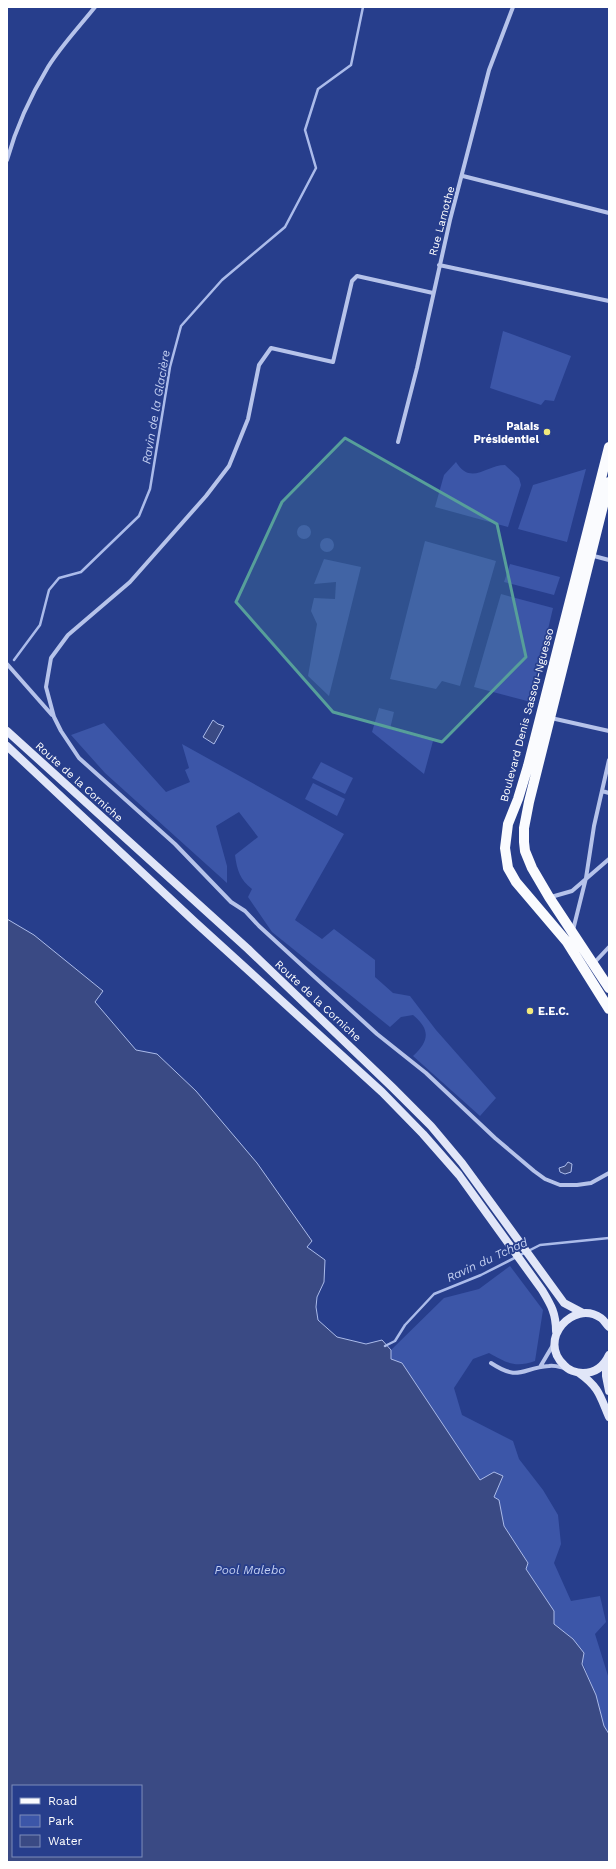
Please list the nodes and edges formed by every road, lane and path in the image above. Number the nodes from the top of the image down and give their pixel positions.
1 (95, 7) edge
2 (513, 7) edge
3 (9, 146) edge
4 (7, 160) edge
5 (463, 176) junction
6 (609, 214) edge
7 (439, 265) junction
8 (433, 293) junction
9 (609, 301) edge
10 (398, 442) dead end
11 (609, 446) edge
12 (609, 482) edge
13 (587, 554) junction
14 (609, 560) edge
15 (7, 664) edge
16 (54, 716) junction
17 (550, 718) junction
18 (609, 731) edge
19 (7, 732) edge
20 (7, 746) edge
21 (609, 760) edge
22 (602, 791) junction
23 (609, 793) edge
24 (609, 859) edge
25 (586, 878) junction
26 (549, 898) junction
27 (572, 930) junction
28 (609, 948) edge
29 (594, 964) junction
30 (609, 988) edge
31 (609, 1009) edge
32 (609, 1173) edge
33 (583, 1313) junction
34 (605, 1317) edge
35 (609, 1326) edge
36 (556, 1331) junction
37 (554, 1342) junction
38 (607, 1359) edge
39 (491, 1363) dead end
40 (540, 1367) junction
41 (567, 1368) junction
42 (579, 1373) junction
43 (609, 1391) edge
44 (609, 1418) edge

1 - 3 street
2 - 5 street, Rue Lamothe
3 - 4 street
5 - 6 street
5 - 7 street, Rue Lamothe
7 - 8 street, Rue Lamothe
7 - 9 street
8 - 10 street, Rue Lamothe
8 - 16 street
11 - 13 main road, Boulevard Denis Sassou-Nguesso
12 - 13 main road, Boulevard Denis Sassou-Nguesso
13 - 14 street
13 - 17 main road, Boulevard Denis Sassou-Nguesso
13 - 31 main road, Boulevard Denis Sassou-Nguesso
15 - 16 street
16 - 32 street
17 - 18 street
17 - 26 main road, Boulevard Denis Sassou-Nguesso
19 - 33 main road, Route de la Corniche
20 - 36 main road, Route de la Corniche
21 - 22 street
22 - 23 street
22 - 25 street
24 - 25 street
25 - 26 street
25 - 27 street
26 - 27 main road, Boulevard Denis Sassou-Nguesso
27 - 29 main road, Boulevard Denis Sassou-Nguesso
28 - 29 street
29 - 30 main road, Boulevard Denis Sassou-Nguesso
33 - 34 main road, Route de la Corniche
33 - 36 main road
34 - 35 main road
36 - 37 main road, Route de la Corniche
37 - 40 street
37 - 41 main road
38 - 42 main road
38 - 43 main road
39 - 40 street
40 - 41 street
41 - 42 main road
42 - 44 main road

